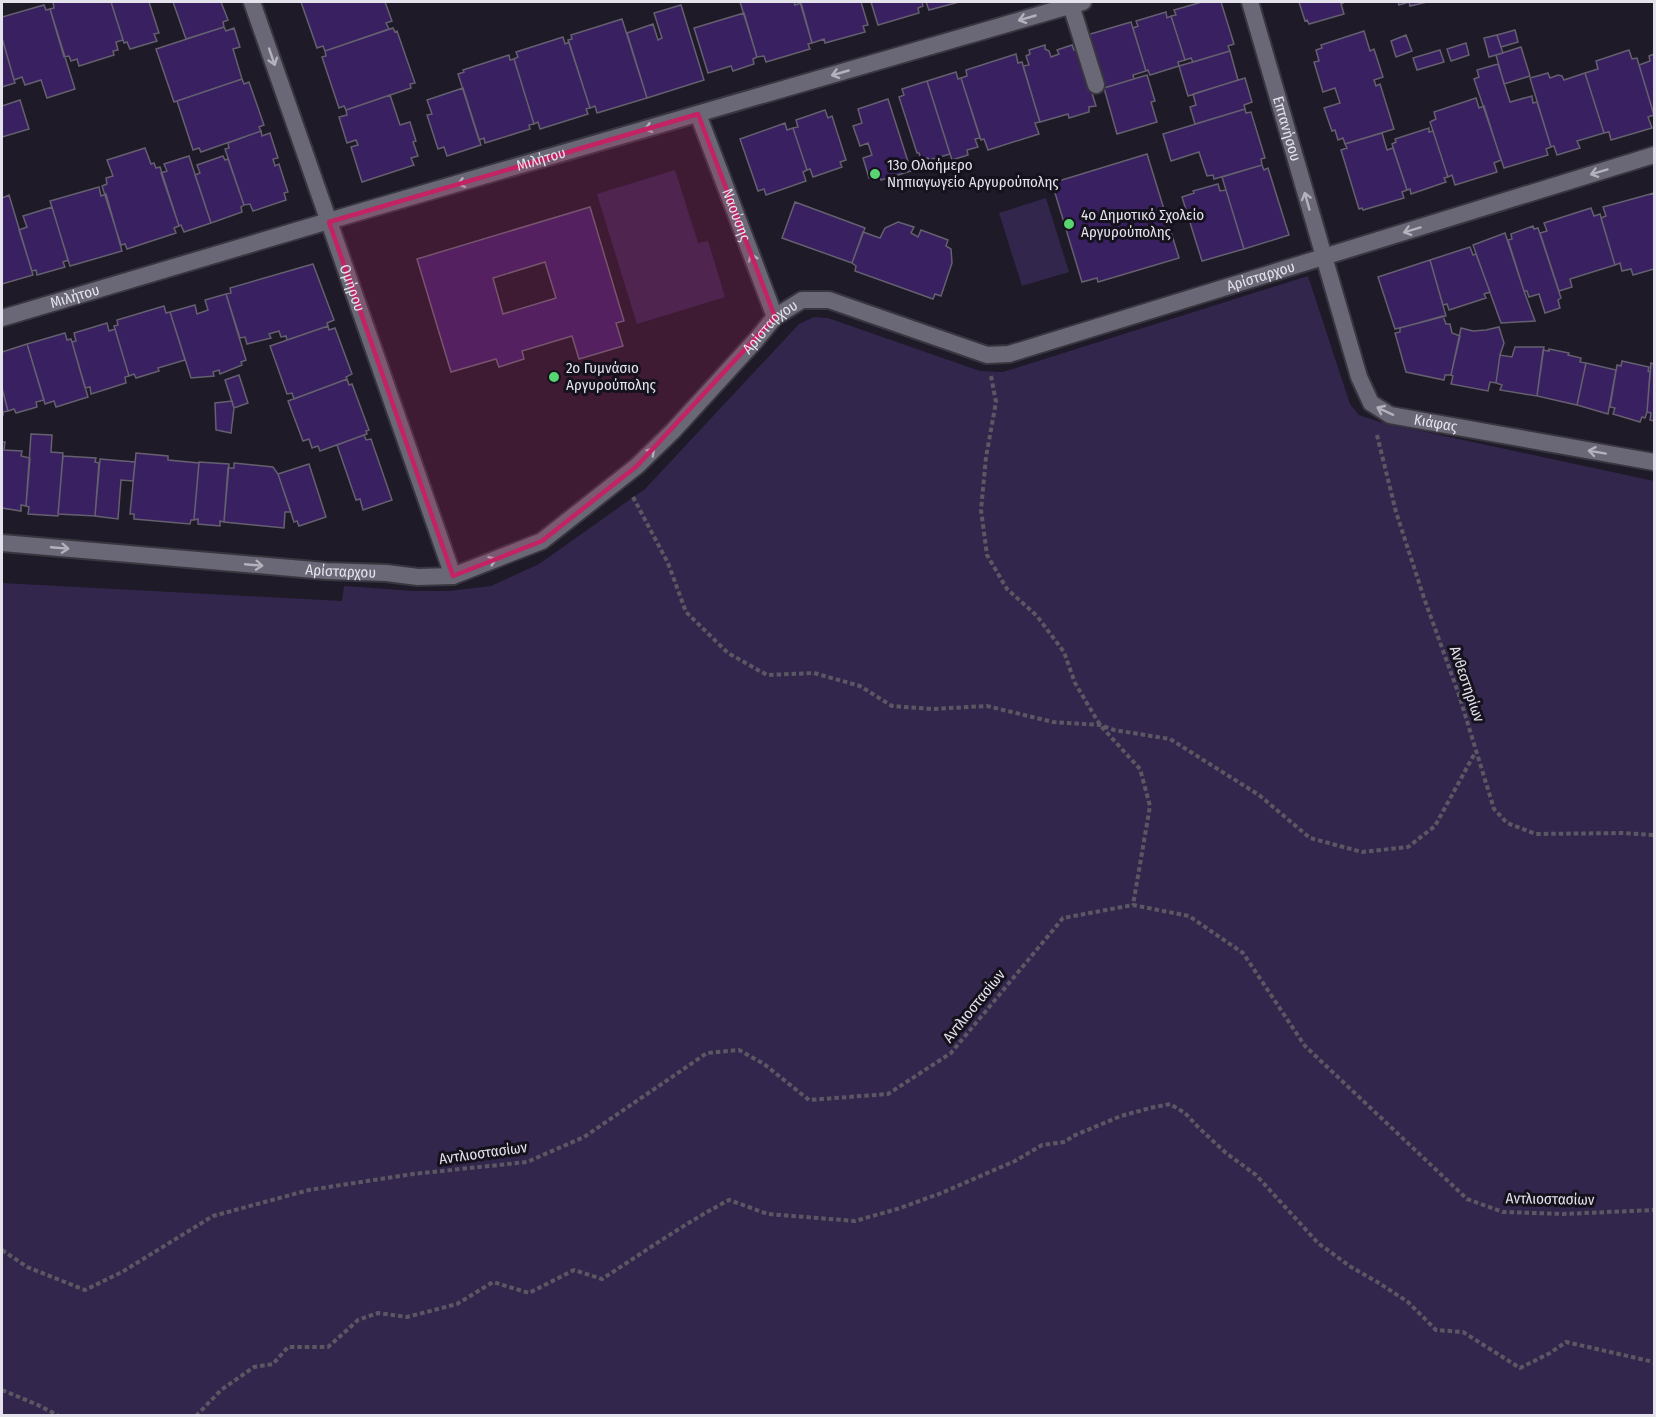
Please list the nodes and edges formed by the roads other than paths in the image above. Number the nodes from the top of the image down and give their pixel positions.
1 (252, 2) edge
2 (1250, 2) edge
3 (1077, 3) edge
4 (1096, 85) dead end
5 (698, 114) junction
6 (1654, 155) edge
7 (329, 222) junction
8 (1323, 257) junction
9 (775, 316) junction
10 (2, 318) edge
11 (1654, 462) edge
12 (2, 543) edge
13 (453, 576) junction

1 -> 7 street, Ομήρου
8 -> 2 street, Επτανήσου
3 - 4 street
3 -> 5 street, Μιλήτου
5 -> 7 street, Μιλήτου
9 -> 5 street, Ναούσης
6 -> 8 street, Αρίσταρχου
7 - 10 street, Μιλήτου
7 - 13 street, Ομήρου
8 - 9 street, Αρίσταρχου
11 -> 8 street, Κιάφας
13 -> 9 street, Αρίσταρχου
12 -> 13 street, Αρίσταρχου

